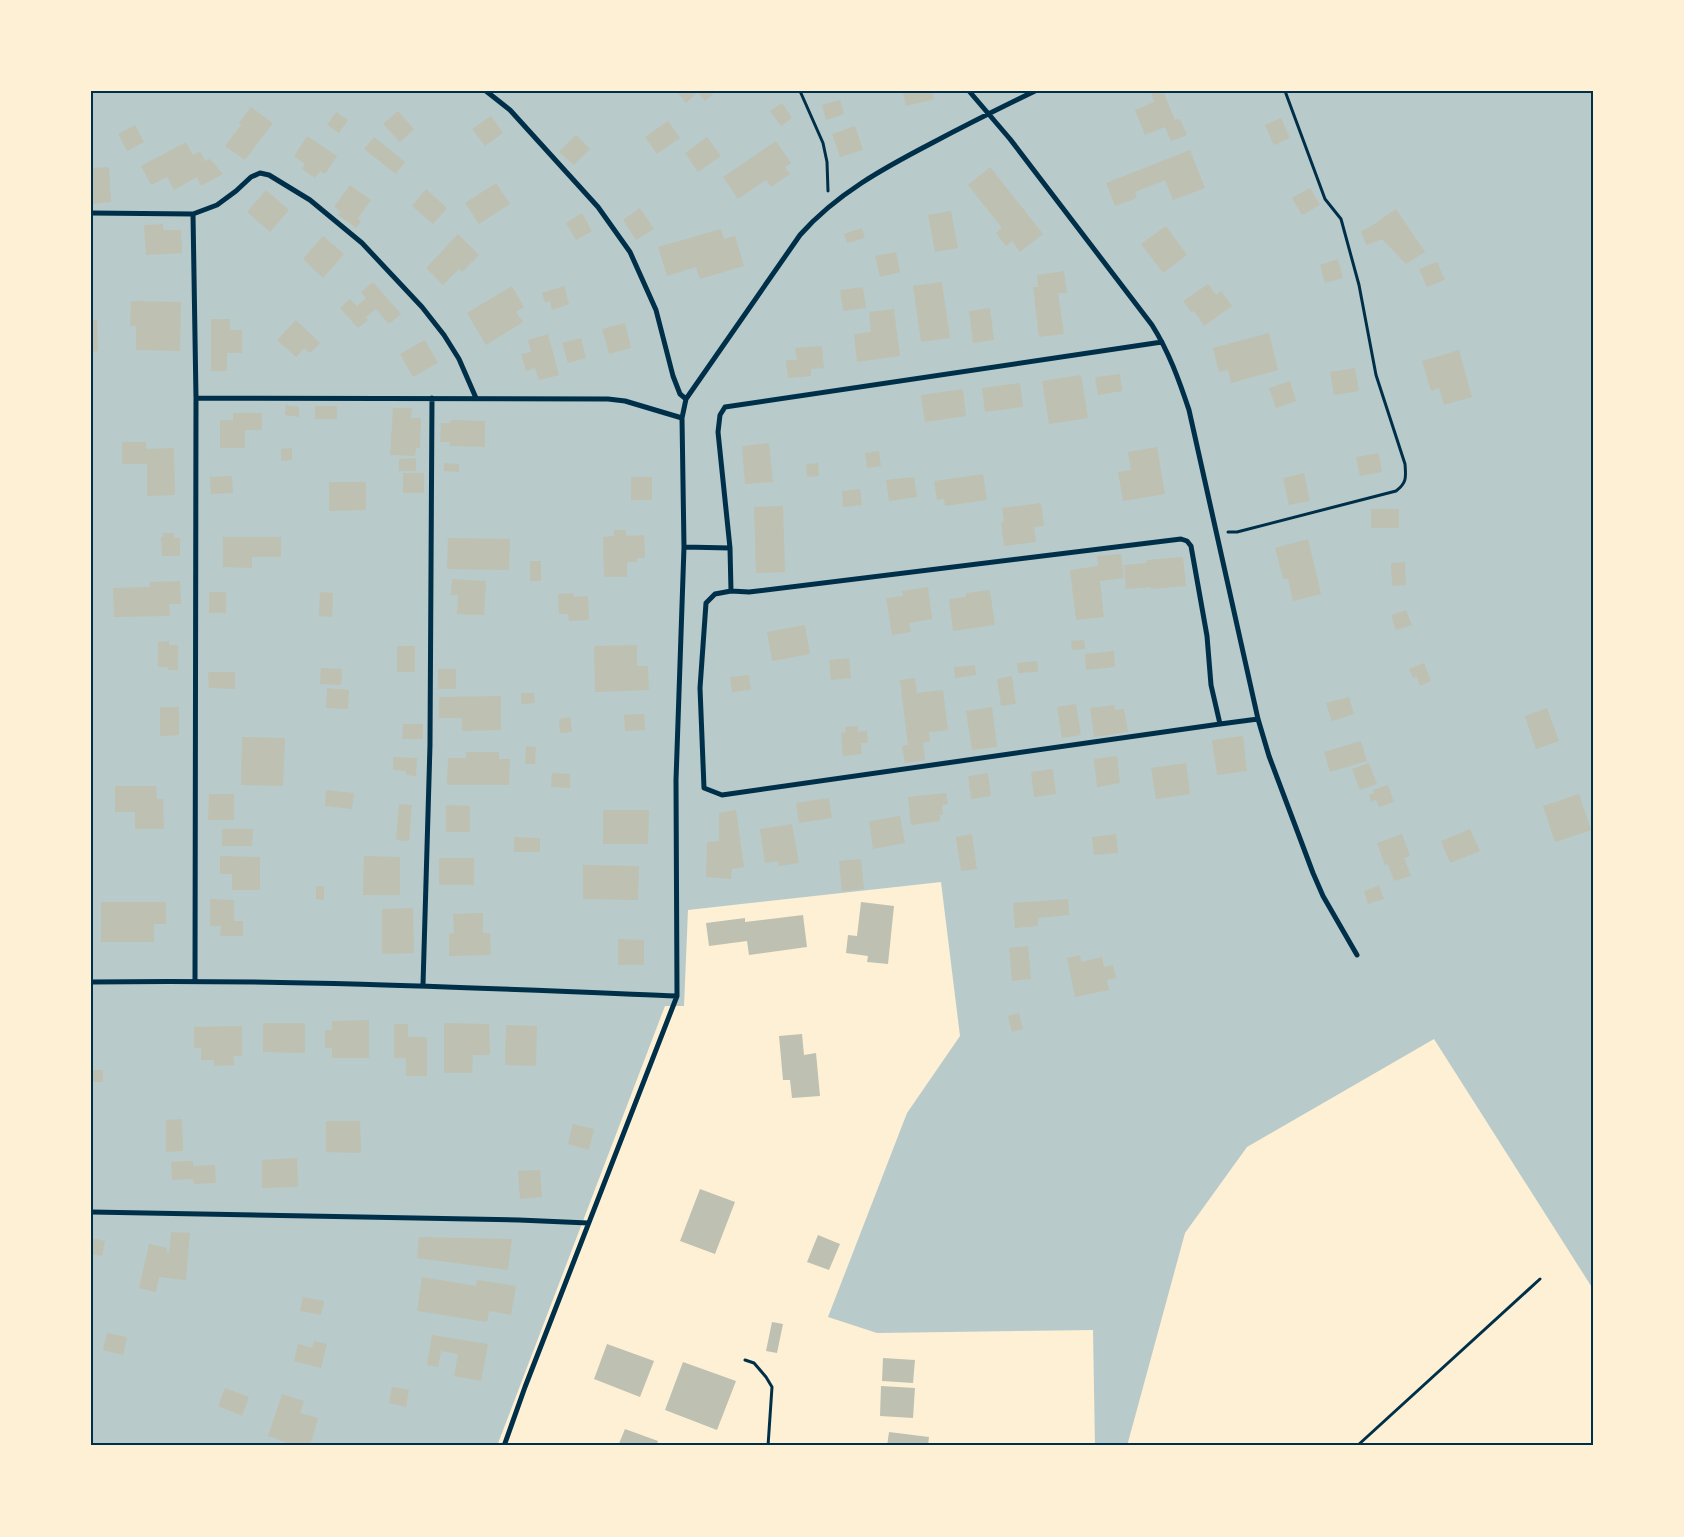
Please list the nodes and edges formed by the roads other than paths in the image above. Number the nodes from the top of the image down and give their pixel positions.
1 (486, 91) edge
2 (1035, 91) edge
3 (973, 93) edge
4 (988, 113) junction
5 (91, 213) edge
6 (193, 214) junction
7 (1162, 342) junction
8 (196, 398) junction
9 (432, 398) junction
10 (476, 398) junction
11 (686, 399) junction
12 (682, 418) junction
13 (684, 547) junction
14 (730, 548) junction
15 (731, 591) junction
16 (1258, 718) junction
17 (1220, 724) junction
18 (1357, 955) dead end
19 (195, 980) junction
20 (91, 982) edge
21 (423, 985) junction
22 (677, 996) junction
23 (91, 1212) edge
24 (588, 1223) junction
25 (504, 1446) edge

1 - 11 street
2 - 4 street
3 - 4 street
4 - 7 street
4 - 11 street
5 - 6 street
6 - 8 street
6 - 10 street
7 - 14 street
7 - 16 street
8 - 9 street
8 - 19 street
9 - 10 street
9 - 21 street
10 - 12 street
11 - 12 street
12 - 13 street
13 - 14 street
13 - 22 street
14 - 15 street
15 - 17 street
15 - 17 street
16 - 17 street
16 - 18 street
19 - 20 street
19 - 21 street
21 - 22 street
22 - 24 street
23 - 24 street
24 - 25 street

